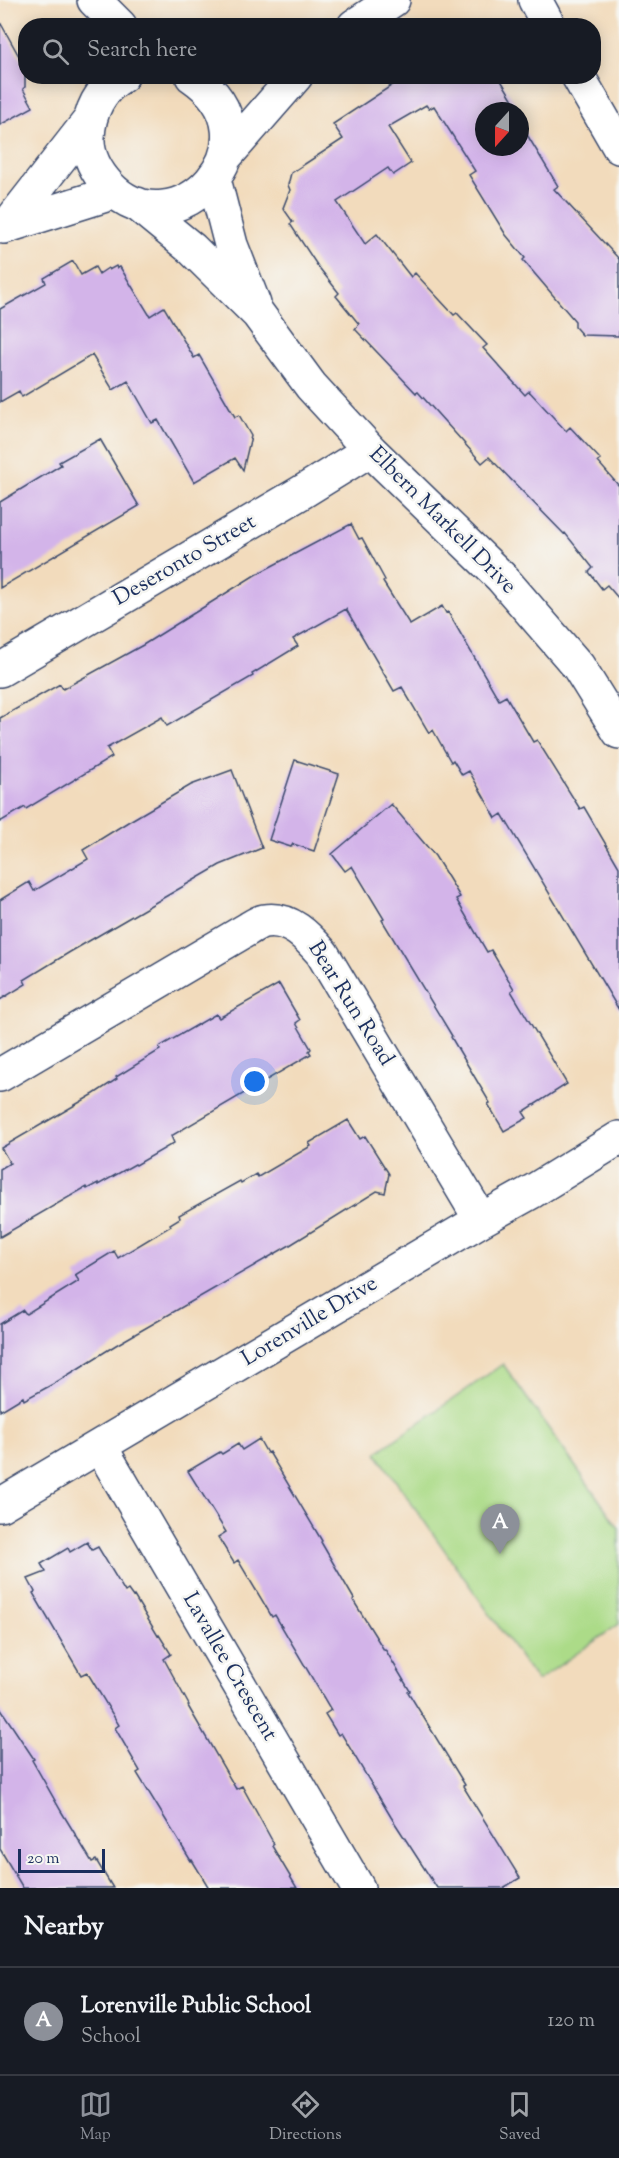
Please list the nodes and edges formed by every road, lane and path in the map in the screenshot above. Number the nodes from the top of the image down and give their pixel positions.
1 (80, 0) edge
2 (94, 0) edge
3 (393, 0) edge
4 (534, 0) edge
5 (87, 18) edge
6 (112, 18) edge
7 (366, 18) edge
8 (544, 18) edge
9 (112, 84) edge
10 (203, 84) edge
11 (289, 84) edge
12 (583, 84) edge
13 (95, 99) edge
14 (619, 147) edge
15 (220, 167) junction
16 (126, 198) junction
17 (3, 228) edge
18 (258, 314) junction
19 (370, 450) junction
20 (0, 670) edge
21 (619, 732) edge
22 (0, 1075) edge
23 (619, 1138) edge
24 (480, 1220) junction
25 (100, 1446) junction
26 (0, 1505) edge
27 (358, 1888) edge

1 - 5 street
2 - 6 street
3 - 7 street
4 - 8 street
9 - 13 street
10 - 15 street, Elbern Markell Drive
11 - 15 street
12 - 14 street
13 - 16 street, Elbern Markell Drive
13 - 17 street
15 - 16 street
15 - 18 street, Elbern Markell Drive
16 - 17 street
16 - 18 street, Elbern Markell Drive
18 - 19 street, Elbern Markell Drive
19 - 20 street, Deseronto Street
19 - 21 street, Elbern Markell Drive
22 - 24 street, Bear Run Road
23 - 24 street, Lorenville Drive
24 - 25 street, Lorenville Drive
25 - 26 street, Lorenville Drive
25 - 27 street, Lavallee Crescent

